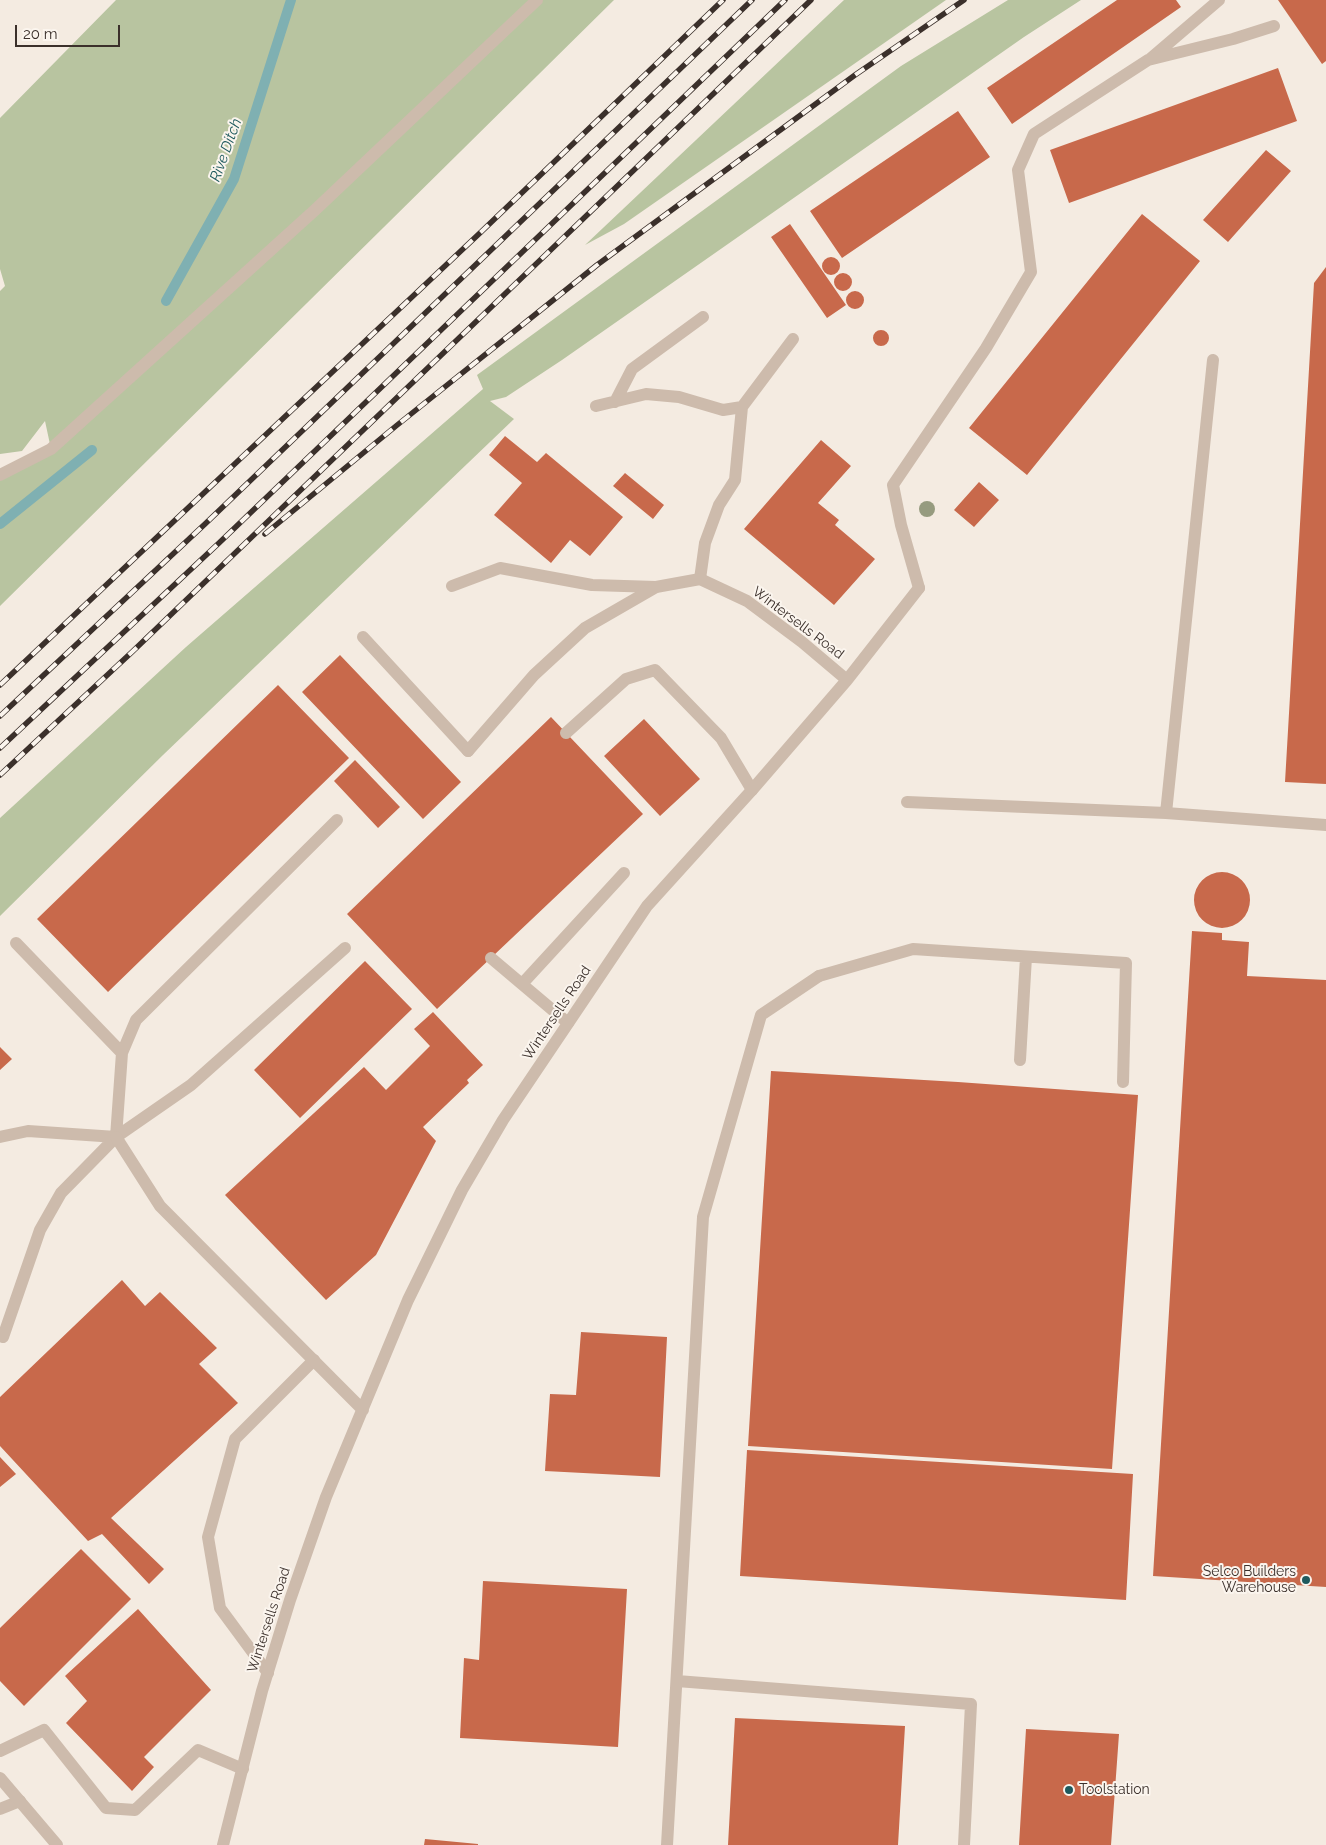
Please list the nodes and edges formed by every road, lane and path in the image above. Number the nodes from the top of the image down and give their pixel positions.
1 (537, 0) edge
2 (1219, 0) edge
3 (1274, 26) dead end
4 (1148, 60) junction
5 (704, 317) dead end
6 (793, 339) dead end
7 (1213, 360) dead end
8 (615, 402) junction
9 (596, 406) dead end
10 (742, 407) junction
11 (0, 474) edge
12 (700, 579) junction
13 (452, 586) dead end
14 (656, 587) junction
15 (363, 637) dead end
16 (847, 680) junction
17 (566, 733) dead end
18 (752, 790) junction
19 (907, 802) dead end
20 (1166, 813) junction
21 (336, 820) dead end
22 (1326, 825) edge
23 (624, 873) dead end
24 (16, 943) dead end
25 (345, 948) dead end
26 (1026, 956) junction
27 (491, 958) dead end
28 (522, 984) junction
29 (568, 1024) junction
30 (122, 1053) junction
31 (1020, 1060) dead end
32 (1123, 1082) dead end
33 (0, 1137) edge
34 (116, 1137) junction
35 (3, 1337) dead end
36 (314, 1360) junction
37 (363, 1410) junction
38 (268, 1673) junction
39 (677, 1681) junction
40 (0, 1751) edge
41 (242, 1769) junction
42 (0, 1778) edge
43 (20, 1801) junction
44 (0, 1809) edge
45 (57, 1845) edge
46 (223, 1845) edge
47 (667, 1845) edge
48 (964, 1845) edge

1 - 11 street
2 - 4 street
3 - 4 street
4 - 16 street, Wintersells Road
5 - 8 street
6 - 10 street
7 - 20 street
8 - 9 street
8 - 10 street
10 - 12 street
12 - 14 street
12 - 16 street, Wintersells Road
13 - 14 street
14 - 15 street
16 - 18 street, Wintersells Road
17 - 18 street
18 - 29 street, Wintersells Road
19 - 20 street
20 - 22 street
21 - 30 street
23 - 28 street
24 - 30 street
25 - 34 street
26 - 31 street
26 - 32 street
26 - 39 street
27 - 28 street
28 - 29 street
29 - 37 street, Wintersells Road
30 - 34 street
33 - 34 street
34 - 35 street
34 - 36 street
36 - 37 street
36 - 38 street
37 - 38 street, Wintersells Road
38 - 41 street, Wintersells Road
39 - 47 street
39 - 48 street
40 - 41 street
41 - 46 street, Wintersells Road
42 - 43 street
43 - 44 street
43 - 45 street

